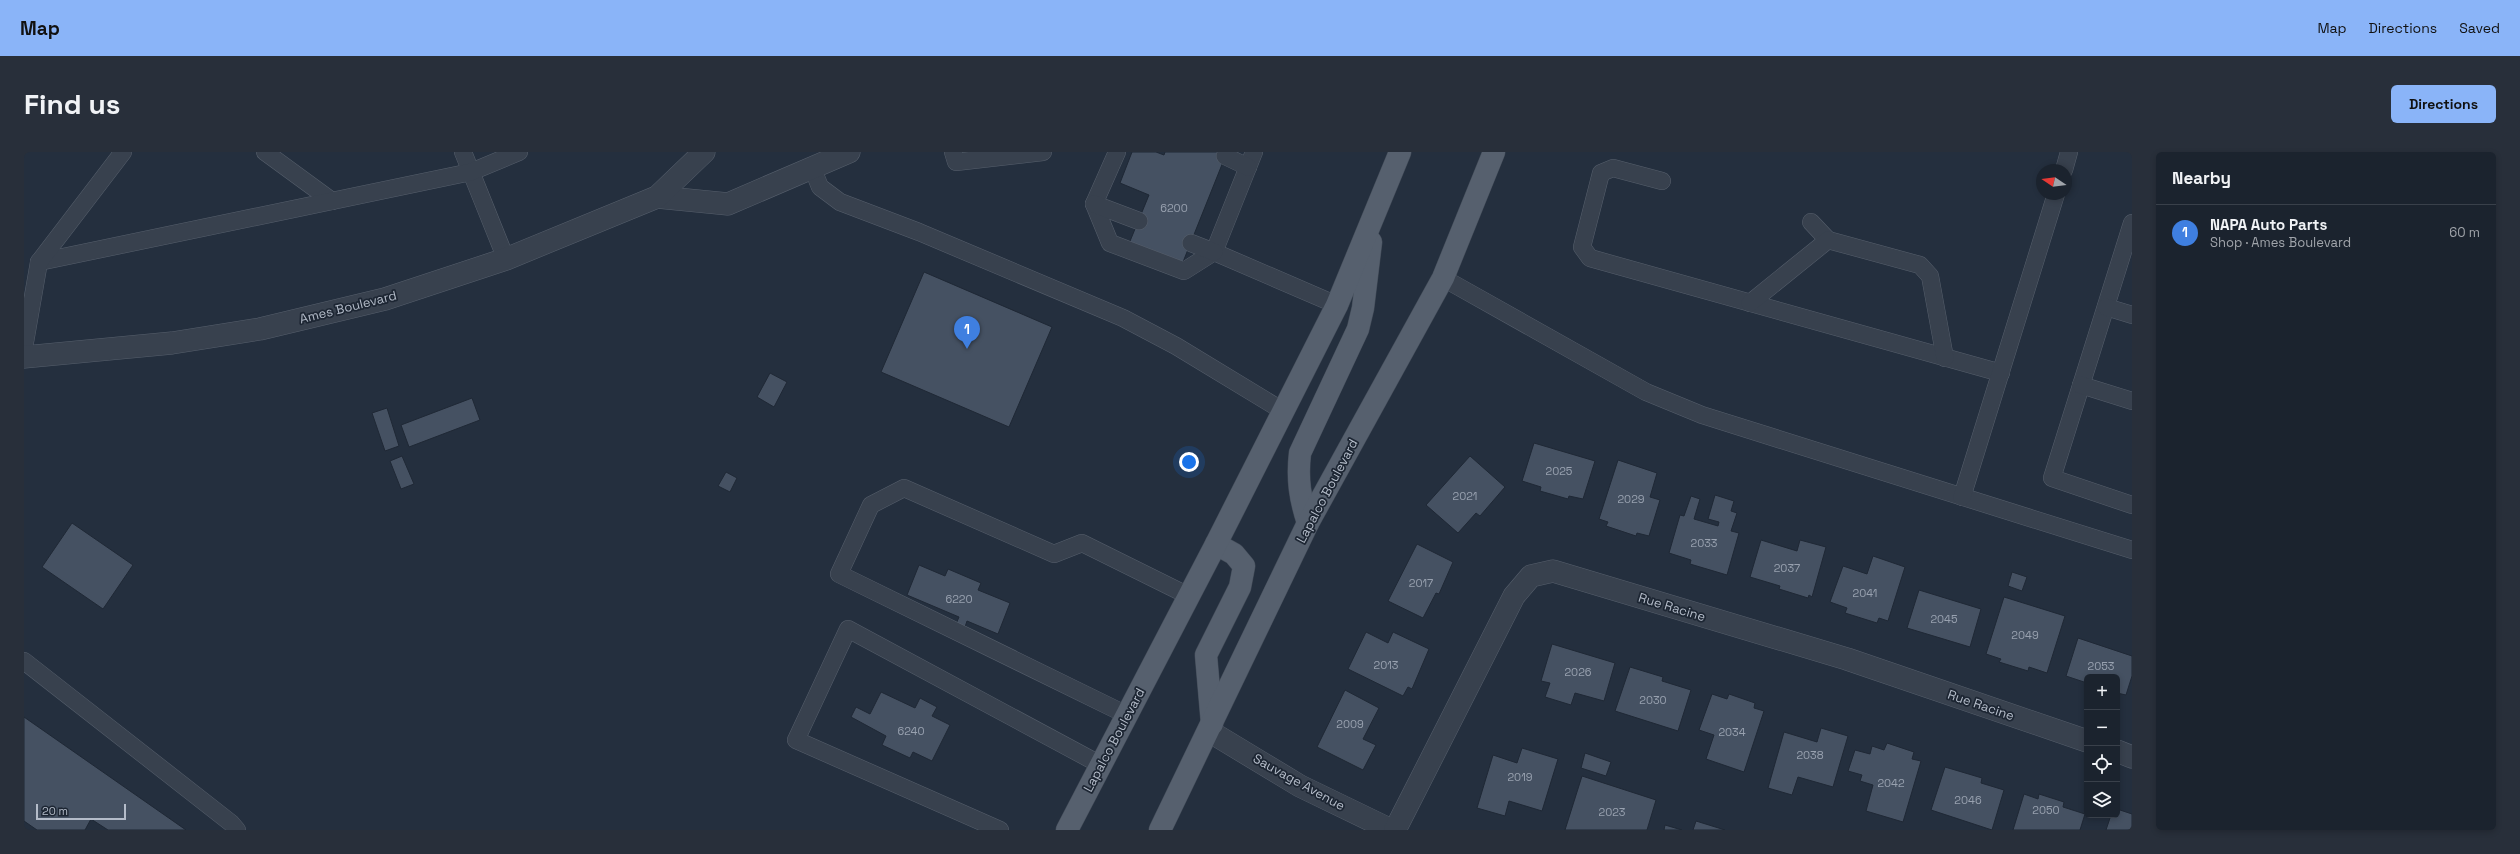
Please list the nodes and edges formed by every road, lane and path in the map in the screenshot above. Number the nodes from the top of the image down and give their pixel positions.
1 (123, 152) edge
2 (265, 152) edge
3 (463, 152) edge
4 (519, 152) edge
5 (704, 152) edge
6 (849, 152) edge
7 (953, 152) edge
8 (1043, 152) edge
9 (1117, 152) edge
10 (1400, 152) edge
11 (1494, 152) edge
12 (2069, 152) edge
13 (1225, 156) dead end
14 (1251, 159) edge
15 (2066, 164) edge
16 (812, 167) junction
17 (471, 172) junction
18 (1662, 181) dead end
19 (657, 197) junction
20 (2054, 200) edge
21 (332, 201) junction
22 (1094, 204) junction
23 (1374, 215) junction
24 (1139, 221) dead end
25 (1811, 222) dead end
26 (2131, 230) edge
27 (1828, 240) junction
28 (1191, 243) dead end
29 (1214, 252) junction
30 (506, 259) junction
31 (39, 262) junction
32 (1443, 278) junction
33 (1750, 303) junction
34 (1337, 305) junction
35 (2106, 307) junction
36 (2132, 315) edge
37 (24, 348) edge
38 (24, 357) edge
39 (1945, 358) junction
40 (2001, 373) junction
41 (2081, 385) junction
42 (2132, 401) edge
43 (1283, 411) junction
44 (1962, 497) junction
45 (2132, 505) edge
46 (1308, 523) junction
47 (1216, 544) junction
48 (2132, 550) edge
49 (1189, 596) junction
50 (24, 662) edge
51 (1127, 715) junction
52 (1211, 728) junction
53 (2084, 740) edge
54 (2120, 752) edge
55 (2132, 756) edge
56 (1101, 765) junction
57 (237, 830) edge
58 (1000, 830) edge
59 (1066, 830) edge
60 (1160, 830) edge
61 (1391, 830) edge
62 (1395, 830) edge

1 - 31 lane
2 - 21 lane
3 - 17 lane
4 - 17 lane
5 - 19 street, Ames Boulevard
6 - 16 street, Ames Boulevard
7 - 8 lane
9 - 22 lane
10 - 23 main road, Lapalco Boulevard
11 - 32 main road, Lapalco Boulevard
12 - 15 lane
13 - 14 lane
14 - 29 lane
16 - 19 street, Ames Boulevard
16 - 43 lane
17 - 21 lane
17 - 30 lane
18 - 33 lane
19 - 30 street, Ames Boulevard
20 - 40 lane
21 - 31 lane
22 - 24 lane
22 - 29 lane
23 - 34 main road, Lapalco Boulevard
23 - 46 main road
25 - 27 lane
26 - 35 lane
27 - 33 lane
27 - 39 lane
28 - 29 lane
29 - 34 lane
30 - 38 street, Ames Boulevard
31 - 37 lane
32 - 44 lane
32 - 46 main road, Lapalco Boulevard
33 - 39 lane
34 - 43 main road, Lapalco Boulevard
35 - 36 lane
35 - 41 lane
39 - 40 lane
40 - 44 lane
41 - 42 lane
41 - 45 lane
43 - 47 main road, Lapalco Boulevard
44 - 48 lane
46 - 52 main road, Lapalco Boulevard
47 - 49 main road, Lapalco Boulevard
47 - 52 main road
49 - 51 main road, Lapalco Boulevard
49 - 51 lane
50 - 57 lane
51 - 56 main road, Lapalco Boulevard
52 - 60 main road, Lapalco Boulevard
52 - 61 street, Sauvage Avenue
53 - 62 street, Rue Racine
54 - 55 street
56 - 58 lane
56 - 59 main road, Lapalco Boulevard

